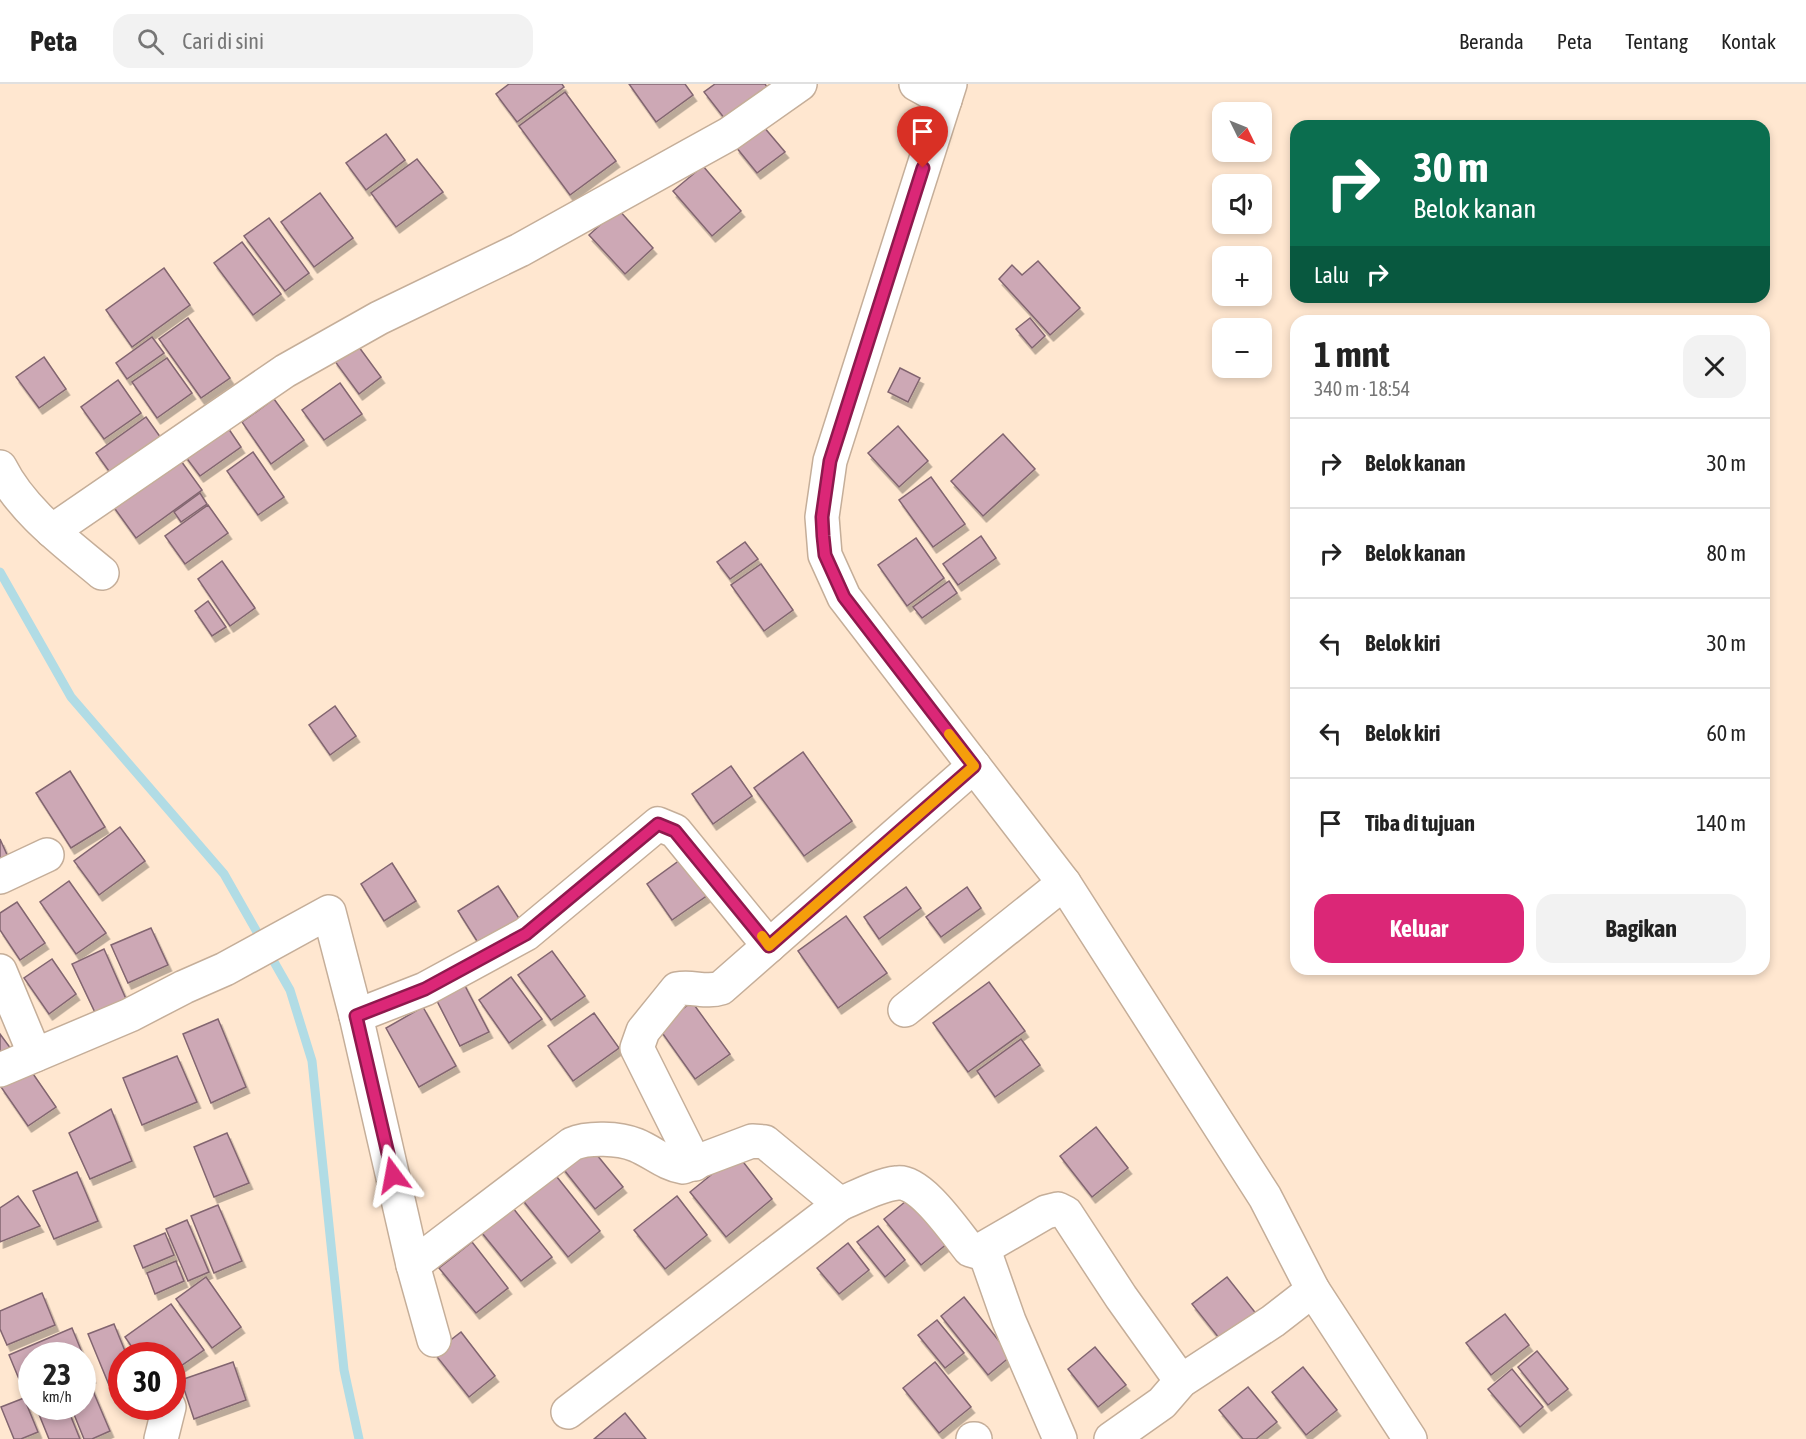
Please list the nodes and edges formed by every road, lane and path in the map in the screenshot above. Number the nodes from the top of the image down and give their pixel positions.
1 (800, 84) edge
2 (916, 84) edge
3 (947, 92) edge
4 (0, 467) edge
5 (52, 531) junction
6 (102, 573) dead end
7 (974, 766) junction
8 (47, 855) dead end
9 (0, 877) edge
10 (1064, 883) junction
11 (769, 946) junction
12 (0, 971) edge
13 (905, 1010) dead end
14 (356, 1016) junction
15 (34, 1055) junction
16 (0, 1070) edge
17 (695, 1164) junction
18 (840, 1204) junction
19 (984, 1250) junction
20 (413, 1266) junction
21 (1313, 1290) junction
22 (434, 1340) dead end
23 (1180, 1381) junction
24 (567, 1412) dead end
25 (166, 1420) edge
26 (161, 1439) edge
27 (1060, 1439) edge
28 (1111, 1439) edge
29 (1410, 1439) edge

1 - 5 street
2 - 3 street
3 - 7 street
4 - 5 street
5 - 6 street
7 - 10 street
7 - 11 street
8 - 9 street
10 - 13 street
10 - 21 street
11 - 14 street
11 - 17 street
12 - 15 street
14 - 15 street
14 - 20 street
15 - 16 street
17 - 18 street
17 - 20 street
18 - 19 street
18 - 24 street
19 - 23 street
19 - 27 street
20 - 22 street
21 - 23 street
21 - 29 street
23 - 28 street
25 - 26 street

